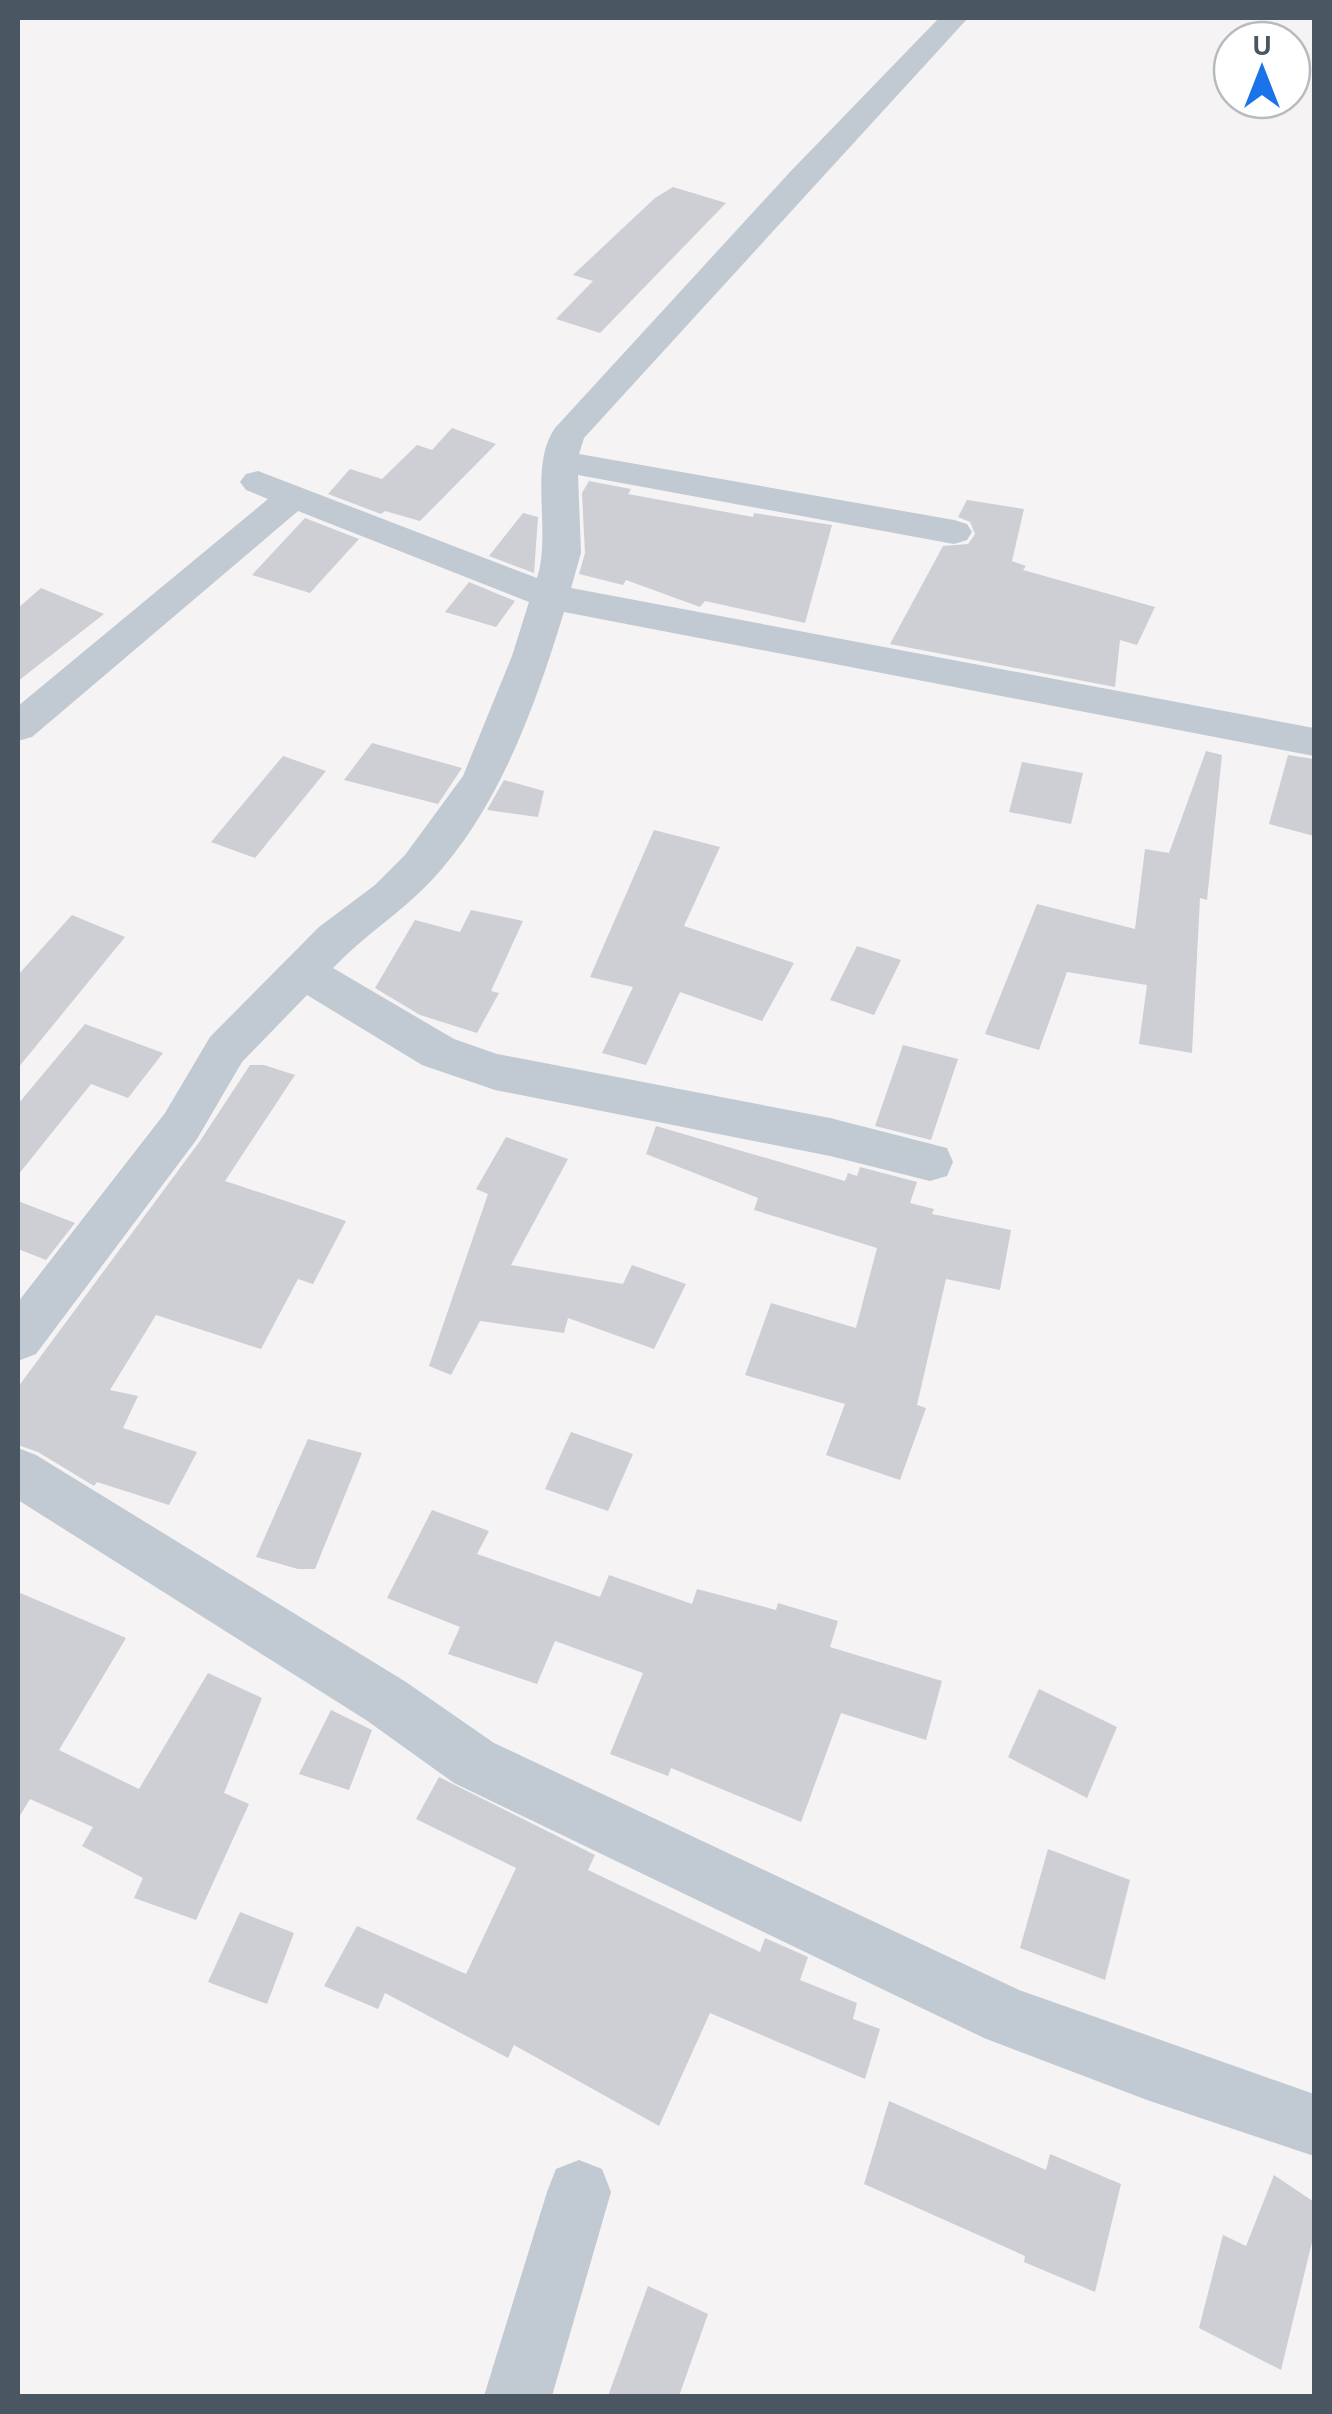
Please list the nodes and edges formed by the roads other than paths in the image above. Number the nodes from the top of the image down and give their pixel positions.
1 (954, 18) edge
2 (560, 461) junction
3 (258, 482) dead end
4 (294, 496) junction
5 (954, 532) dead end
6 (550, 597) junction
7 (18, 727) edge
8 (1314, 742) edge
9 (302, 970) junction
10 (930, 1162) dead end
11 (18, 1339) edge
12 (18, 1472) edge
13 (1314, 2125) edge
14 (579, 2192) dead end
15 (518, 2396) edge

1 - 2 street
2 - 5 street
2 - 6 street
3 - 4 street
4 - 6 street
4 - 7 street
6 - 8 street
6 - 9 street
9 - 10 street
9 - 11 street
12 - 13 street
14 - 15 street

